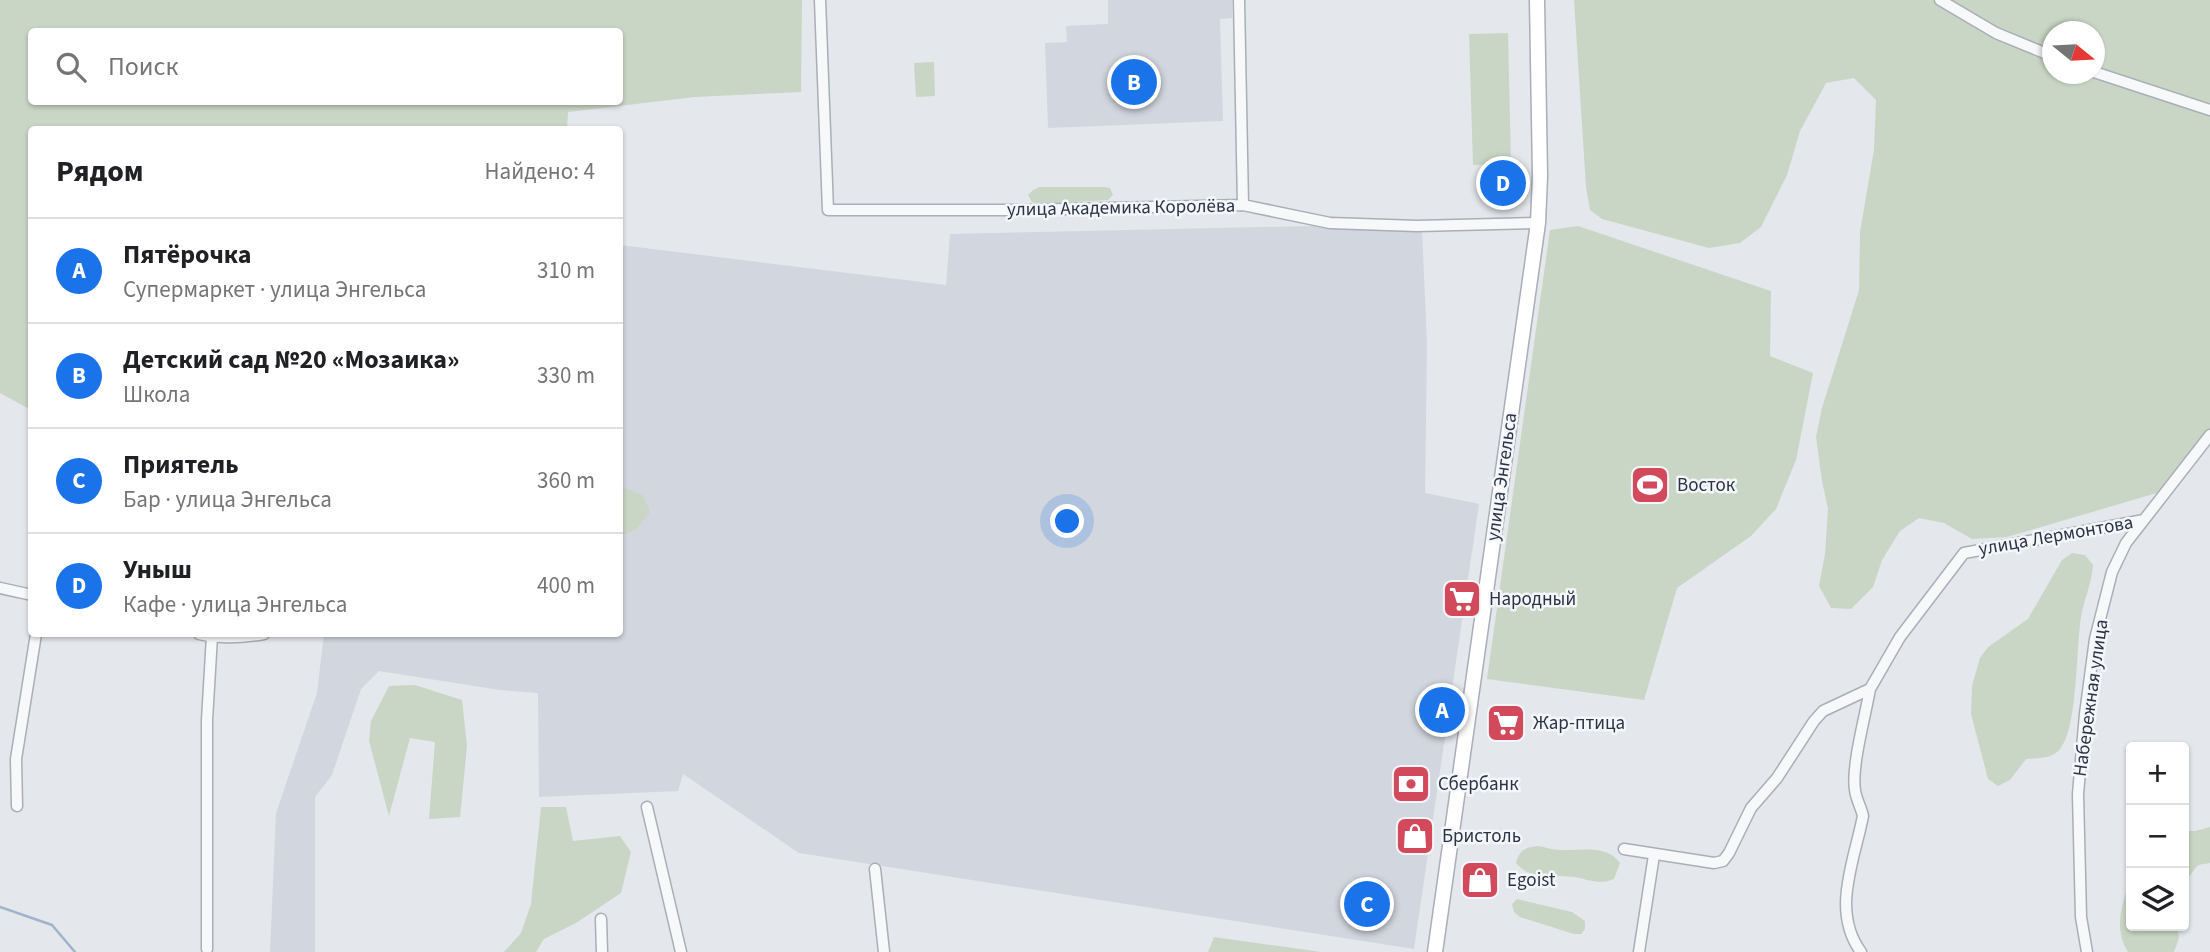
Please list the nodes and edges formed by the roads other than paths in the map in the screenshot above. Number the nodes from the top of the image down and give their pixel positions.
1 (820, 0) edge
2 (1239, 0) edge
3 (1538, 0) edge
4 (1940, 0) edge
5 (2042, 51) edge
6 (2105, 75) edge
7 (2210, 110) edge
8 (1243, 205) junction
9 (1538, 223) junction
10 (2210, 435) edge
11 (2144, 520) junction
12 (0, 588) edge
13 (28, 594) edge
14 (36, 637) edge
15 (212, 637) edge
16 (226, 637) edge
17 (245, 637) edge
18 (1870, 689) junction
19 (17, 806) dead end
20 (647, 807) dead end
21 (1623, 849) dead end
22 (1654, 855) junction
23 (875, 869) dead end
24 (601, 919) dead end
25 (206, 949) dead end
26 (602, 952) edge
27 (681, 952) edge
28 (884, 952) edge
29 (1435, 952) edge
30 (1639, 952) edge
31 (1861, 952) edge
32 (2087, 952) edge

1 - 8 street, улица Академика Королёва
2 - 8 street
3 - 9 main road, улица Энгельса
4 - 5 street
6 - 7 street
8 - 9 street, улица Академика Королёва
9 - 29 main road, улица Энгельса
10 - 11 street, Набережная улица
11 - 18 street, улица Лермонтова
11 - 32 street, Набережная улица
12 - 13 street
14 - 19 street
15 - 25 street
16 - 17 street
18 - 22 street
18 - 31 street
20 - 27 street
21 - 22 street
22 - 30 street
23 - 28 street
24 - 26 street

